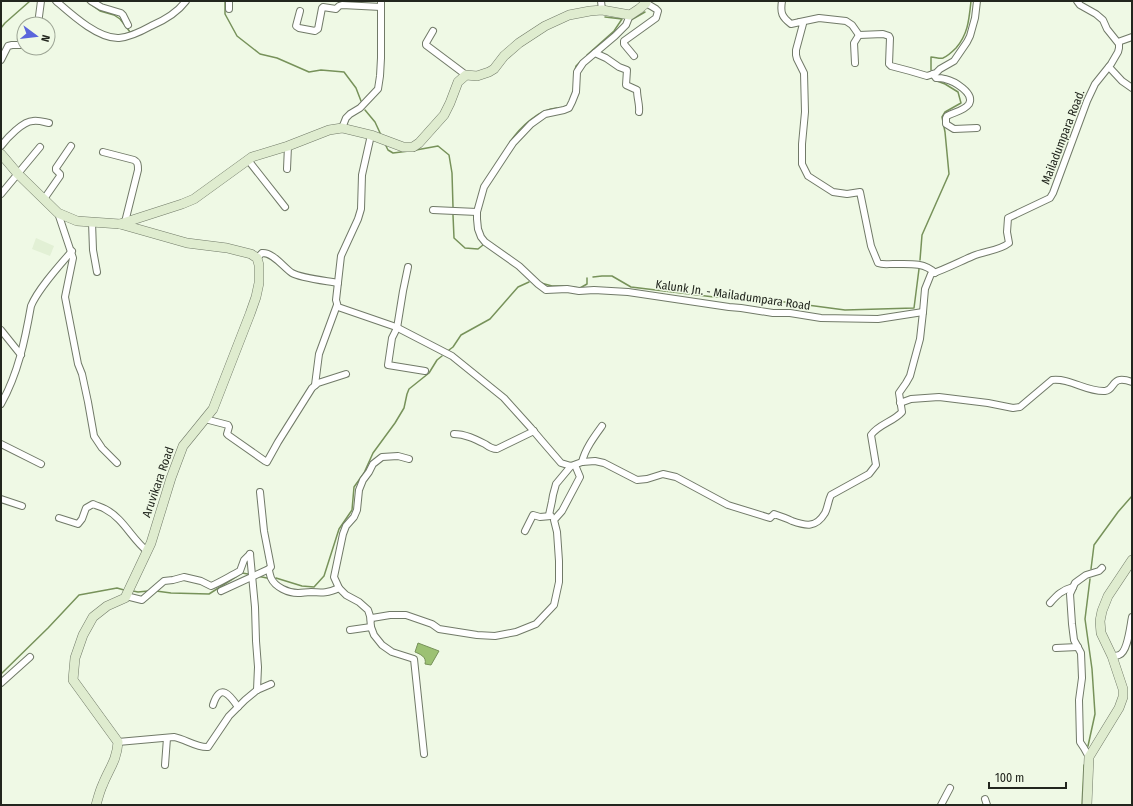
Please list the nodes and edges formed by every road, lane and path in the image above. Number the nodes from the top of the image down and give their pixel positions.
1 (56, 1) edge
2 (91, 1) edge
3 (186, 1) edge
4 (229, 1) edge
5 (782, 1) edge
6 (976, 1) edge
7 (1077, 1) edge
8 (41, 2) edge
9 (646, 2) edge
10 (381, 4) edge
11 (602, 6) edge
12 (229, 9) dead end
13 (300, 11) dead end
14 (630, 15) junction
15 (39, 16) edge
16 (800, 22) junction
17 (128, 25) dead end
18 (433, 31) dead end
19 (859, 35) junction
20 (1132, 37) edge
21 (1118, 42) junction
22 (16, 44) edge
23 (595, 53) junction
24 (634, 56) dead end
25 (1, 60) edge
26 (855, 63) dead end
27 (1109, 66) junction
28 (932, 74) junction
29 (466, 75) junction
30 (1132, 88) edge
31 (639, 112) dead end
32 (49, 123) dead end
33 (342, 128) junction
34 (977, 128) dead end
35 (371, 135) junction
36 (1, 146) edge
37 (71, 146) dead end
38 (288, 146) junction
39 (40, 147) dead end
40 (103, 152) dead end
41 (1, 154) edge
42 (248, 160) junction
43 (287, 169) dead end
44 (18, 174) junction
45 (1, 194) edge
46 (44, 199) junction
47 (285, 207) dead end
48 (433, 210) dead end
49 (477, 212) junction
50 (58, 213) junction
51 (92, 222) junction
52 (122, 223) junction
53 (72, 251) junction
54 (258, 258) junction
55 (408, 267) dead end
56 (96, 272) dead end
57 (935, 273) junction
58 (338, 283) junction
59 (337, 305) junction
60 (923, 312) junction
61 (397, 328) junction
62 (1, 330) edge
63 (21, 356) junction
64 (425, 371) dead end
65 (346, 374) dead end
66 (1132, 382) edge
67 (315, 385) junction
68 (900, 403) junction
69 (1, 404) edge
70 (204, 419) junction
71 (602, 426) dead end
72 (534, 430) junction
73 (454, 434) dead end
74 (1, 444) edge
75 (409, 459) dead end
76 (582, 462) junction
77 (117, 463) dead end
78 (41, 464) dead end
79 (573, 465) junction
80 (260, 492) dead end
81 (1, 499) edge
82 (22, 506) dead end
83 (549, 515) junction
84 (59, 518) dead end
85 (554, 520) junction
86 (525, 531) dead end
87 (147, 552) junction
88 (1132, 560) edge
89 (269, 568) junction
90 (1102, 568) dead end
91 (252, 576) junction
92 (1073, 587) junction
93 (339, 588) junction
94 (221, 592) dead end
95 (126, 596) junction
96 (1050, 604) dead end
97 (1132, 617) edge
98 (371, 620) junction
99 (371, 627) junction
100 (350, 630) dead end
101 (1078, 647) junction
102 (1056, 648) dead end
103 (1112, 656) junction
104 (30, 657) dead end
105 (1, 683) edge
106 (271, 684) dead end
107 (257, 690) junction
108 (213, 705) dead end
109 (238, 707) junction
110 (167, 738) junction
111 (118, 742) junction
112 (424, 754) dead end
113 (1089, 757) junction
114 (165, 765) dead end
115 (950, 788) dead end
116 (96, 805) edge
117 (941, 805) edge
118 (1087, 805) edge

1 - 3 street
2 - 17 street
4 - 12 street
5 - 16 street
6 - 28 street
7 - 21 street
8 - 15 street
9 - 14 main road
9 - 24 street
10 - 13 street
10 - 33 street
11 - 14 main road
11 - 29 main road
14 - 23 street
16 - 19 street
16 - 57 street
18 - 29 street
19 - 26 street
19 - 28 street
20 - 21 street
21 - 27 street, Mailadumpara Road.
22 - 25 street
23 - 31 street
23 - 49 street
27 - 30 street
27 - 57 street, Mailadumpara Road.
28 - 34 street
29 - 35 main road
32 - 36 street
33 - 35 main road
33 - 38 main road
35 - 58 street
37 - 46 street
38 - 42 main road
38 - 43 street
39 - 44 street
40 - 52 street
41 - 44 main road
42 - 47 street
42 - 52 main road
44 - 45 street
44 - 46 main road
46 - 50 main road
48 - 49 street
49 - 60 street, Kalunk Jn. - Mailadumpara Road
50 - 51 main road
50 - 53 street
51 - 52 main road
51 - 56 street
52 - 54 main road
53 - 63 street
53 - 77 street
54 - 58 street
54 - 70 main road, Aruvikara Road
55 - 61 street
57 - 60 street
58 - 59 street
59 - 61 street
59 - 67 street
60 - 68 street
61 - 64 street
61 - 72 street
62 - 63 street
63 - 69 street
65 - 67 street
66 - 68 street
67 - 70 street
68 - 76 street
70 - 87 main road, Aruvikara Road
71 - 76 street
72 - 73 street
72 - 79 street
74 - 78 street
75 - 93 street
76 - 79 street
79 - 83 street
79 - 85 street
80 - 89 street
81 - 82 street
83 - 85 street
83 - 86 street
84 - 87 street
85 - 98 street
87 - 95 main road, Aruvikara Road
88 - 103 main road
89 - 91 street
89 - 93 street
90 - 92 street
91 - 94 street
91 - 95 street
91 - 107 street
92 - 96 street
92 - 101 street
93 - 98 street
95 - 111 main road
97 - 103 street
98 - 99 street
99 - 100 street
99 - 112 street
101 - 102 street
101 - 113 street
103 - 113 main road
104 - 105 street
106 - 107 street
107 - 109 street
108 - 109 street
109 - 110 street
110 - 111 street
110 - 114 street
111 - 116 main road
113 - 118 main road
115 - 117 street

